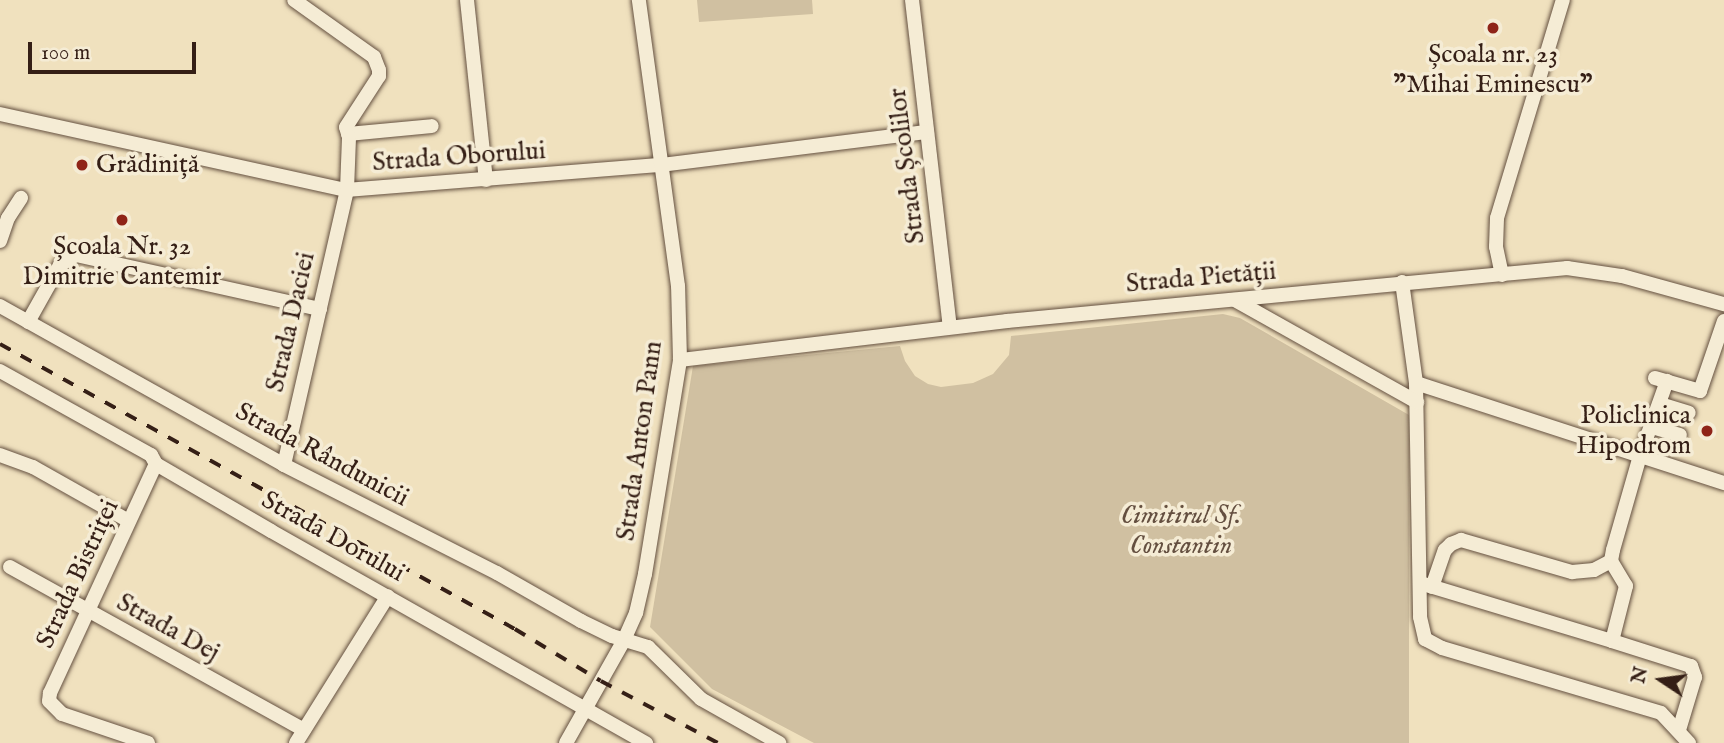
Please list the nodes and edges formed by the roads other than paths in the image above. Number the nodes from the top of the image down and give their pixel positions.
1 (293, 0) edge
2 (467, 0) edge
3 (639, 0) edge
4 (916, 0) edge
5 (1563, 0) edge
6 (0, 114) edge
7 (432, 126) dead end
8 (927, 132) junction
9 (348, 134) junction
10 (661, 166) junction
11 (486, 180) junction
12 (347, 190) junction
13 (21, 198) dead end
14 (0, 241) edge
15 (1502, 275) junction
16 (1402, 282) junction
17 (1235, 300) junction
18 (1724, 304) edge
19 (0, 306) edge
20 (320, 309) junction
21 (1724, 321) edge
22 (28, 322) junction
23 (950, 327) junction
24 (680, 360) junction
25 (0, 371) edge
26 (1416, 383) junction
27 (1417, 402) junction
28 (1660, 404) junction
29 (1689, 412) dead end
30 (1652, 427) junction
31 (1680, 435) dead end
32 (0, 455) edge
33 (1640, 456) junction
34 (156, 464) junction
35 (284, 465) junction
36 (1724, 483) edge
37 (129, 521) junction
38 (1611, 561) junction
39 (10, 567) dead end
40 (1426, 585) junction
41 (388, 596) junction
42 (87, 612) junction
43 (624, 640) junction
44 (1612, 641) junction
45 (585, 709) junction
46 (304, 730) junction
47 (1679, 730) junction
48 (148, 743) edge
49 (296, 743) edge
50 (566, 743) edge
51 (646, 743) edge
52 (779, 743) edge
53 (1689, 743) edge

1 - 9 street
2 - 11 street
3 - 10 street, Strada Anton Pann
4 - 8 street, Strada Școlilor
5 - 15 street
6 - 12 street, Strada Oborului
7 - 9 street
8 - 10 street, Strada Oborului
8 - 23 street, Strada Școlilor
9 - 12 street, Strada Daciei
10 - 11 street, Strada Oborului
10 - 24 street, Strada Anton Pann
11 - 12 street, Strada Oborului
12 - 20 street, Strada Daciei
13 - 14 street
15 - 16 street, Strada Pietății
15 - 18 street, Strada Pietății
16 - 17 street, Strada Pietății
16 - 26 street
17 - 23 street, Strada Pietății
17 - 27 street
19 - 22 street, Strada Rândunicii
20 - 22 street
20 - 35 street, Strada Daciei
21 - 28 street
22 - 35 street, Strada Rândunicii
23 - 24 street, Strada Pietății
24 - 43 street, Strada Anton Pann
25 - 34 street, Strada Dorului
26 - 27 street
26 - 33 street
27 - 40 street
28 - 29 street
28 - 30 street
30 - 31 street
30 - 33 street
32 - 37 street
33 - 36 street
33 - 38 street
34 - 37 street, Strada Bistriței
34 - 41 street, Strada Dorului
35 - 43 street, Strada Rândunicii
37 - 42 street, Strada Bistriței
38 - 40 street
38 - 44 street
39 - 42 street, Strada Dej
40 - 44 street
40 - 47 street
41 - 45 street, Strada Dorului
41 - 46 street
42 - 46 street, Strada Dej
42 - 48 street, Strada Bistriței
43 - 45 street, Strada Anton Pann
43 - 52 street, Strada Rândunicii
44 - 47 street
45 - 50 street, Strada Anton Pann
45 - 51 street, Strada Dorului
46 - 49 street
47 - 53 street

